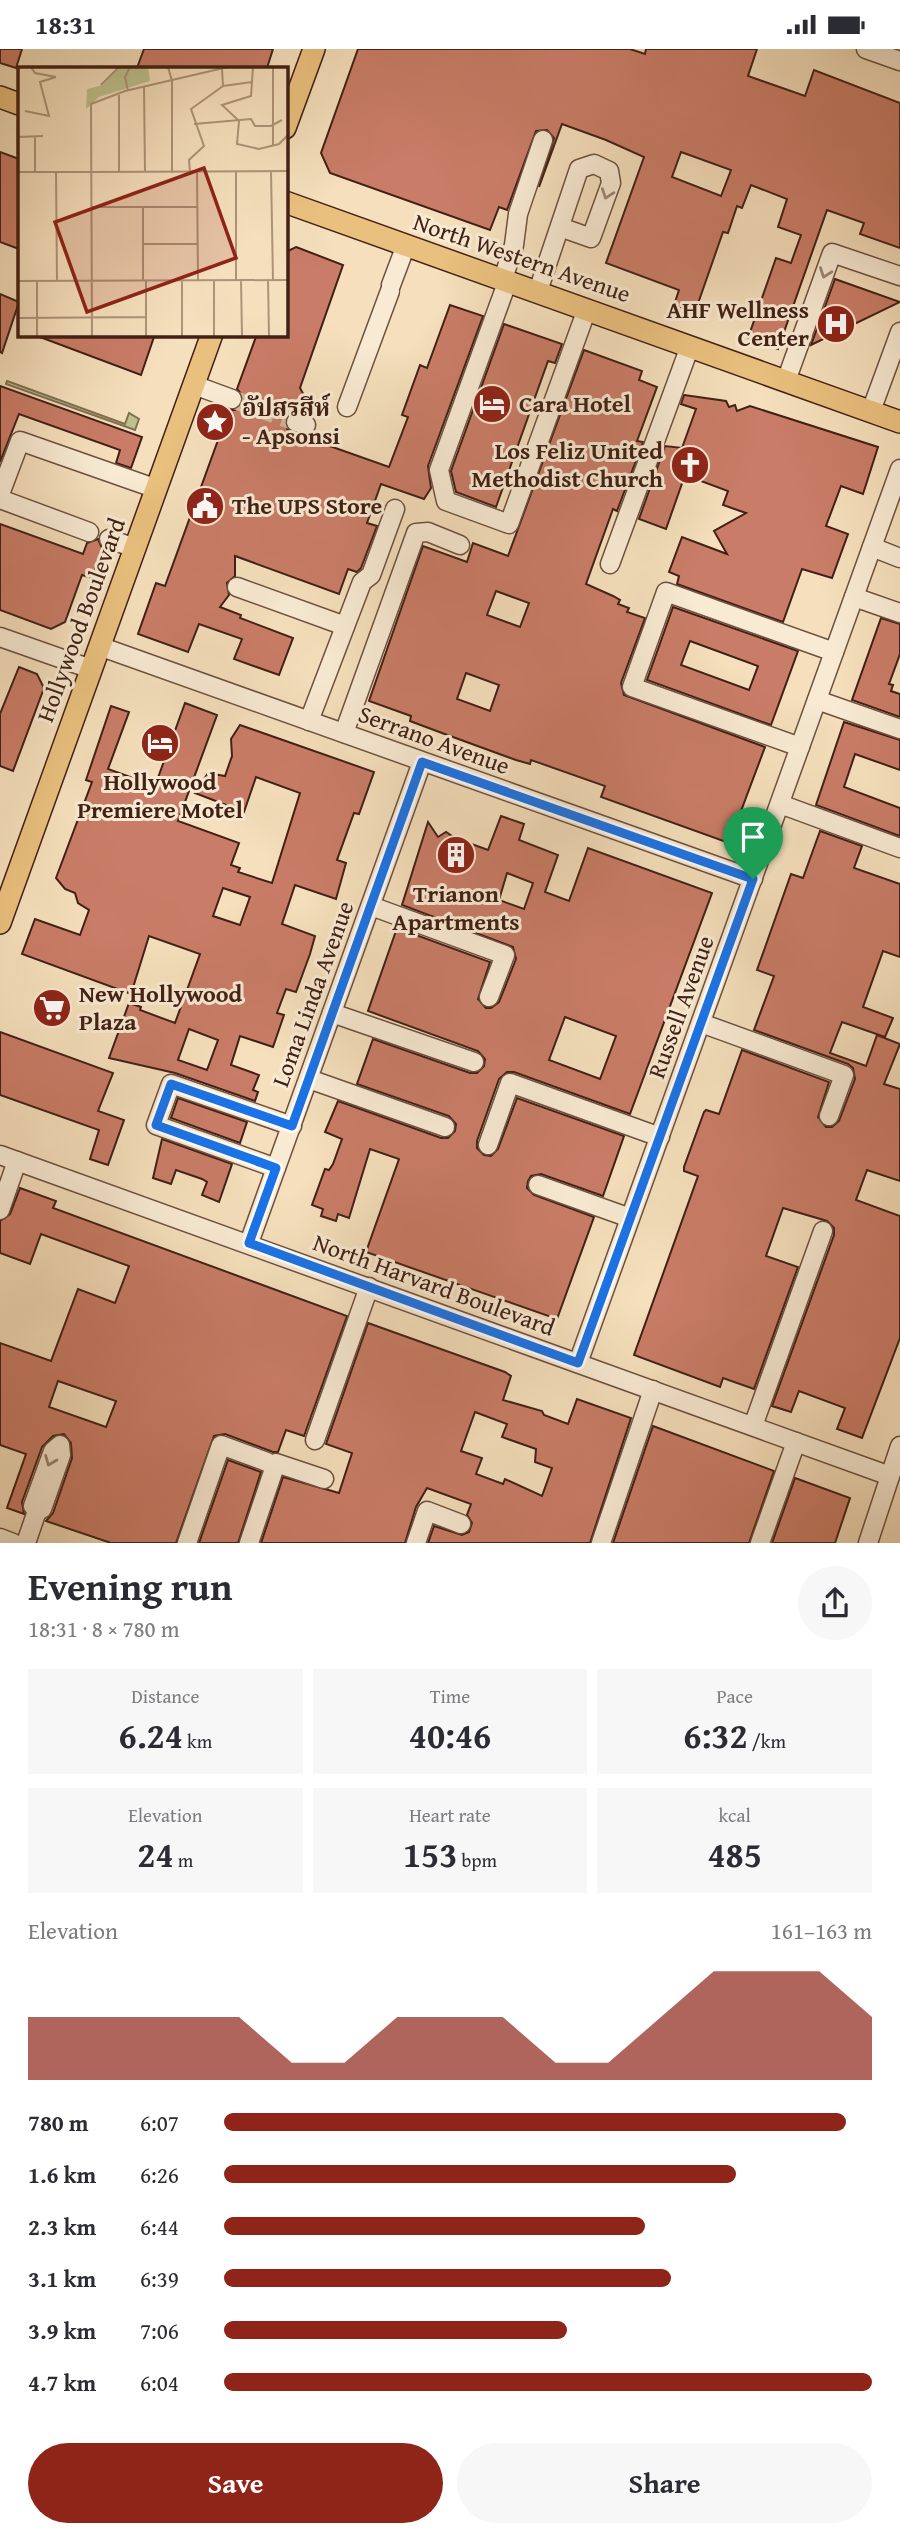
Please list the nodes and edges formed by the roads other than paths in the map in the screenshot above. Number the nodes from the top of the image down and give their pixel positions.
1 (314, 49) edge
2 (866, 49) edge
3 (900, 61) edge
4 (0, 97) edge
5 (18, 104) edge
6 (287, 123) edge
7 (543, 140) dead end
8 (287, 203) edge
9 (561, 227) dead end
10 (406, 245) junction
11 (900, 276) edge
12 (505, 279) junction
13 (538, 291) junction
14 (587, 309) junction
15 (900, 331) edge
16 (211, 336) edge
17 (690, 346) junction
18 (786, 381) junction
19 (194, 385) junction
20 (232, 399) tunnel mouth
21 (347, 407) dead end
22 (870, 411) junction
23 (900, 422) edge
24 (899, 475) edge
25 (157, 489) junction
26 (0, 497) edge
27 (395, 509) dead end
28 (89, 532) dead end
29 (109, 539) dead end
30 (460, 545) dead end
31 (872, 547) junction
32 (135, 548) junction
33 (900, 558) edge
34 (610, 564) dead end
35 (237, 587) dead end
36 (854, 597) junction
37 (900, 613) edge
38 (345, 626) junction
39 (0, 637) edge
40 (99, 646) junction
41 (834, 652) junction
42 (91, 669) junction
43 (817, 700) junction
44 (309, 721) junction
45 (900, 729) edge
46 (344, 733) junction
47 (800, 747) junction
48 (422, 762) junction
49 (780, 804) junction
50 (900, 848) edge
51 (753, 879) junction
52 (371, 906) junction
53 (0, 923) edge
54 (489, 997) dead end
55 (332, 1013) junction
56 (701, 1023) junction
57 (474, 1062) dead end
58 (309, 1079) junction
59 (829, 1116) dead end
60 (292, 1126) junction
61 (445, 1127) dead end
62 (660, 1137) junction
63 (488, 1145) dead end
64 (9, 1158) edge
65 (276, 1168) junction
66 (538, 1185) dead end
67 (0, 1210) edge
68 (631, 1218) junction
69 (823, 1231) dead end
70 (249, 1243) junction
71 (369, 1287) junction
72 (578, 1363) junction
73 (653, 1390) junction
74 (753, 1426) junction
75 (315, 1440) dead end
76 (796, 1442) junction
77 (900, 1445) edge
78 (267, 1462) dead end
79 (890, 1476) junction
80 (324, 1479) dead end
81 (37, 1511) dead end
82 (461, 1524) dead end
83 (0, 1538) edge
84 (13, 1543) edge
85 (26, 1543) edge
86 (187, 1543) edge
87 (249, 1543) edge
88 (415, 1543) edge
89 (601, 1543) edge
90 (760, 1543) edge
91 (868, 1543) edge

1 - 6 main road
2 - 3 street
4 - 5 main road
7 - 12 street
8 - 10 main road, North Western Avenue
9 - 13 street
10 - 12 main road, North Western Avenue
10 - 21 street
11 -> 18 street
12 - 13 main road, North Western Avenue
12 - 14 street
13 - 14 main road, North Western Avenue
14 - 17 main road, North Western Avenue
15 - 22 street
16 - 19 main road, Hollywood Boulevard
17 - 18 main road, North Western Avenue
17 - 34 street
18 - 22 main road, North Western Avenue
19 - 20 street
19 - 25 main road, Hollywood Boulevard
22 - 23 main road, North Western Avenue
24 - 31 street, Russell Avenue
25 - 26 street
25 - 32 main road, Hollywood Boulevard
26 - 28 street
27 - 38 street
29 - 32 street
30 - 46 street
31 - 33 street
31 - 36 street, Russell Avenue
32 - 40 main road, Hollywood Boulevard
35 - 38 street
36 - 37 street
36 - 41 street, Russell Avenue
38 - 44 street
39 - 42 street
40 - 42 main road, Hollywood Boulevard
40 - 44 street, Serrano Avenue
41 - 43 street, Russell Avenue
41 - 47 street
42 - 53 main road, Hollywood Boulevard
43 - 45 street
43 - 47 street, Russell Avenue
44 - 46 street, Serrano Avenue
46 - 48 street, Serrano Avenue
47 - 49 street, Russell Avenue
48 - 51 street, Serrano Avenue
48 - 52 street, Loma Linda Avenue
49 - 50 street
49 - 51 street, Russell Avenue
51 - 56 street, Russell Avenue
52 - 54 street
52 - 55 street, Loma Linda Avenue
55 - 57 street
55 - 58 street, Loma Linda Avenue
56 - 59 street
56 - 62 street, Russell Avenue
58 - 60 street, Loma Linda Avenue
58 - 61 street
60 - 65 street, Loma Linda Avenue
60 - 65 street
62 - 63 street
62 - 68 street, Russell Avenue
64 - 67 street
64 - 70 street, North Harvard Boulevard
65 - 70 street, Loma Linda Avenue
66 - 68 street
68 - 72 street, Russell Avenue
69 - 74 street
70 - 71 street, North Harvard Boulevard
71 - 72 street, North Harvard Boulevard
71 - 75 street
72 - 73 street, North Harvard Boulevard
73 - 74 street, North Harvard Boulevard
73 - 89 street
74 - 76 street, North Harvard Boulevard
76 - 79 street, North Harvard Boulevard
76 - 90 street
77 - 79 street
78 - 86 street
79 - 91 street
80 - 87 street
81 - 85 street
82 - 88 street
83 - 84 street

